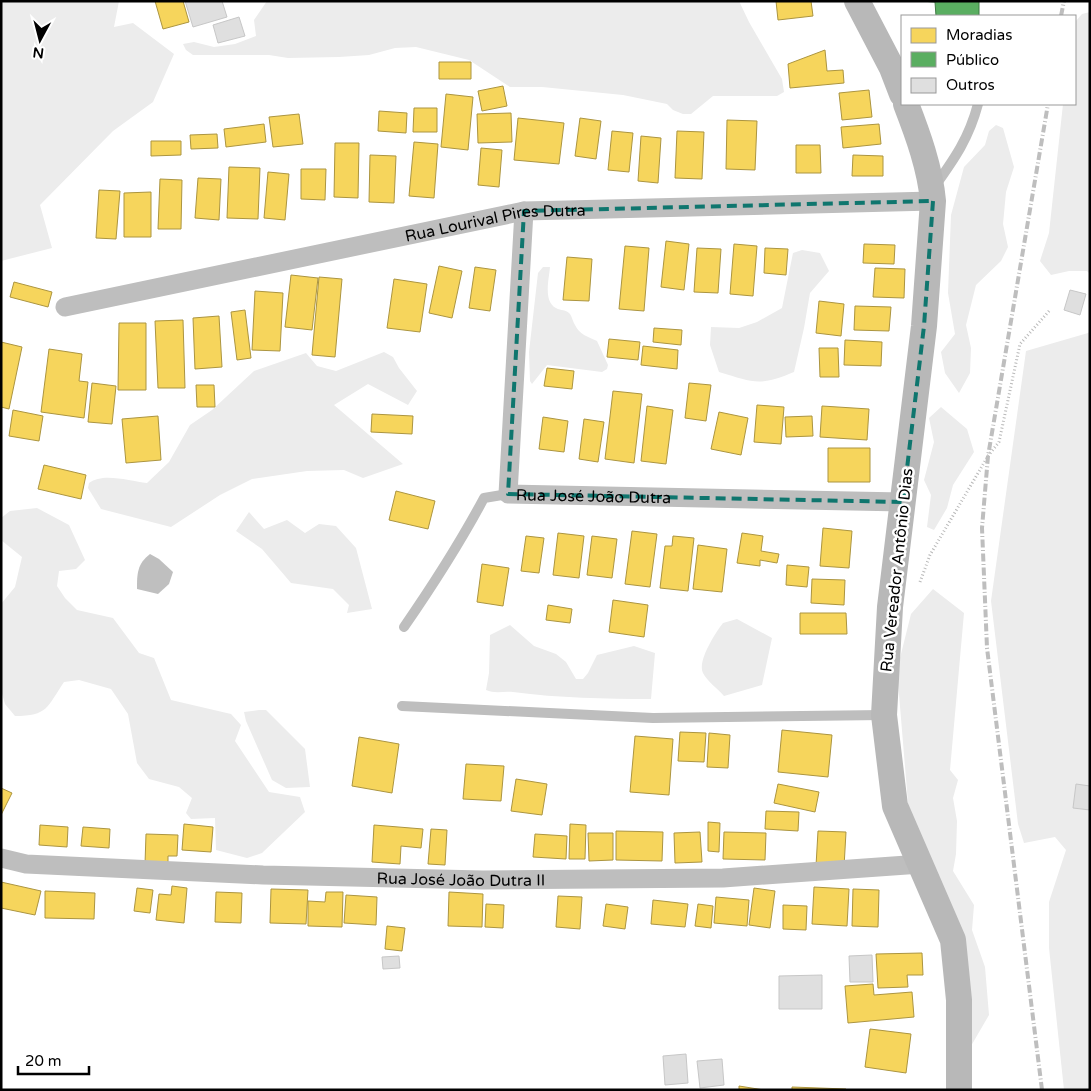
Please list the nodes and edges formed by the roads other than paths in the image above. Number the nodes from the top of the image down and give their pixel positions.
1 (857, 1) edge
2 (901, 91) edge
3 (906, 105) edge
4 (978, 105) edge
5 (933, 196) junction
6 (524, 211) junction
7 (65, 307) dead end
8 (508, 494) junction
9 (902, 502) junction
10 (404, 627) dead end
11 (402, 706) dead end
12 (884, 715) junction
13 (1, 858) edge
14 (921, 864) junction
15 (959, 1090) edge

1 - 2 street
3 - 5 street, Rua Vereador Antônio Dias
4 - 5 lane
5 - 6 street, Rua Lourival Pires Dutra
5 - 9 street, Rua Vereador Antônio Dias
6 - 7 street, Rua Lourival Pires Dutra
6 - 8 street, Rua José João Dutra
8 - 9 street, Rua José João Dutra
8 - 10 lane
9 - 12 street, Rua Vereador Antônio Dias
11 - 12 lane
12 - 14 street, Rua Vereador Antônio Dias
13 - 14 street, Rua José João Dutra II
14 - 15 street, Rua Vereador Antônio Dias

